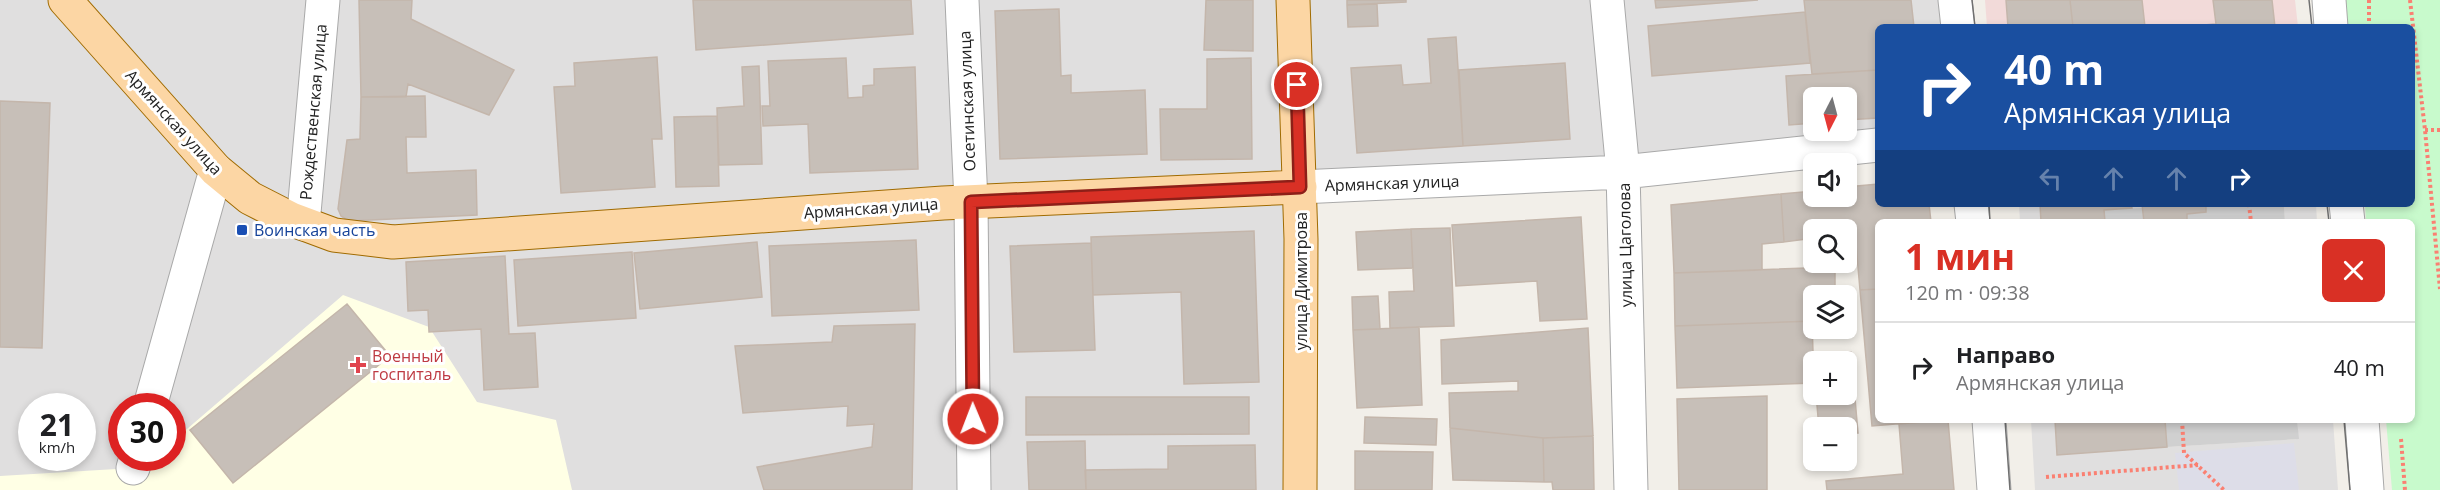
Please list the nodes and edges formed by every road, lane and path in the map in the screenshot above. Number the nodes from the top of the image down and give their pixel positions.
1 (65, 0) edge
2 (323, 0) edge
3 (962, 0) edge
4 (1293, 0) edge
5 (1607, 0) edge
6 (1955, 0) edge
7 (2329, 0) edge
8 (2369, 0) edge
9 (2410, 0) edge
10 (1958, 24) edge
11 (2331, 24) edge
12 (2369, 24) edge
13 (2413, 24) edge
14 (2415, 43) edge
15 (2425, 130) junction
16 (2440, 130) edge
17 (1875, 145) edge
18 (216, 170) junction
19 (1623, 172) junction
20 (1300, 187) junction
21 (971, 202) junction
22 (303, 224) junction
23 (2440, 289) edge
24 (154, 393) edge
25 (1989, 423) edge
26 (2182, 423) edge
27 (2362, 423) edge
28 (2400, 432) dead end
29 (2198, 465) junction
30 (2046, 477) dead end
31 (974, 490) edge
32 (1300, 490) edge
33 (1631, 490) edge
34 (1994, 490) edge
35 (2224, 490) edge
36 (2367, 490) edge
37 (2405, 490) edge

1 - 18 main road, Армянская улица
2 - 22 street, Рождественская улица
3 - 21 street, Осетинская улица
4 - 20 main road, улица Димитрова
5 - 19 street, улица Цаголова
6 - 10 street
7 - 11 street
8 - 12 path
9 - 13 path
14 - 15 path
15 - 16 path
15 - 23 path
17 - 19 street, Армянская улица
18 - 22 main road, Армянская улица
18 - 24 street
19 - 20 street, Армянская улица
19 - 33 street, улица Цаголова
20 - 21 main road, Армянская улица
20 - 32 main road, улица Димитрова
21 - 22 main road, Армянская улица
21 - 31 street, Осетинская улица
25 - 34 street
26 - 29 path
27 - 36 street
28 - 37 path
29 - 30 path
29 - 35 path

